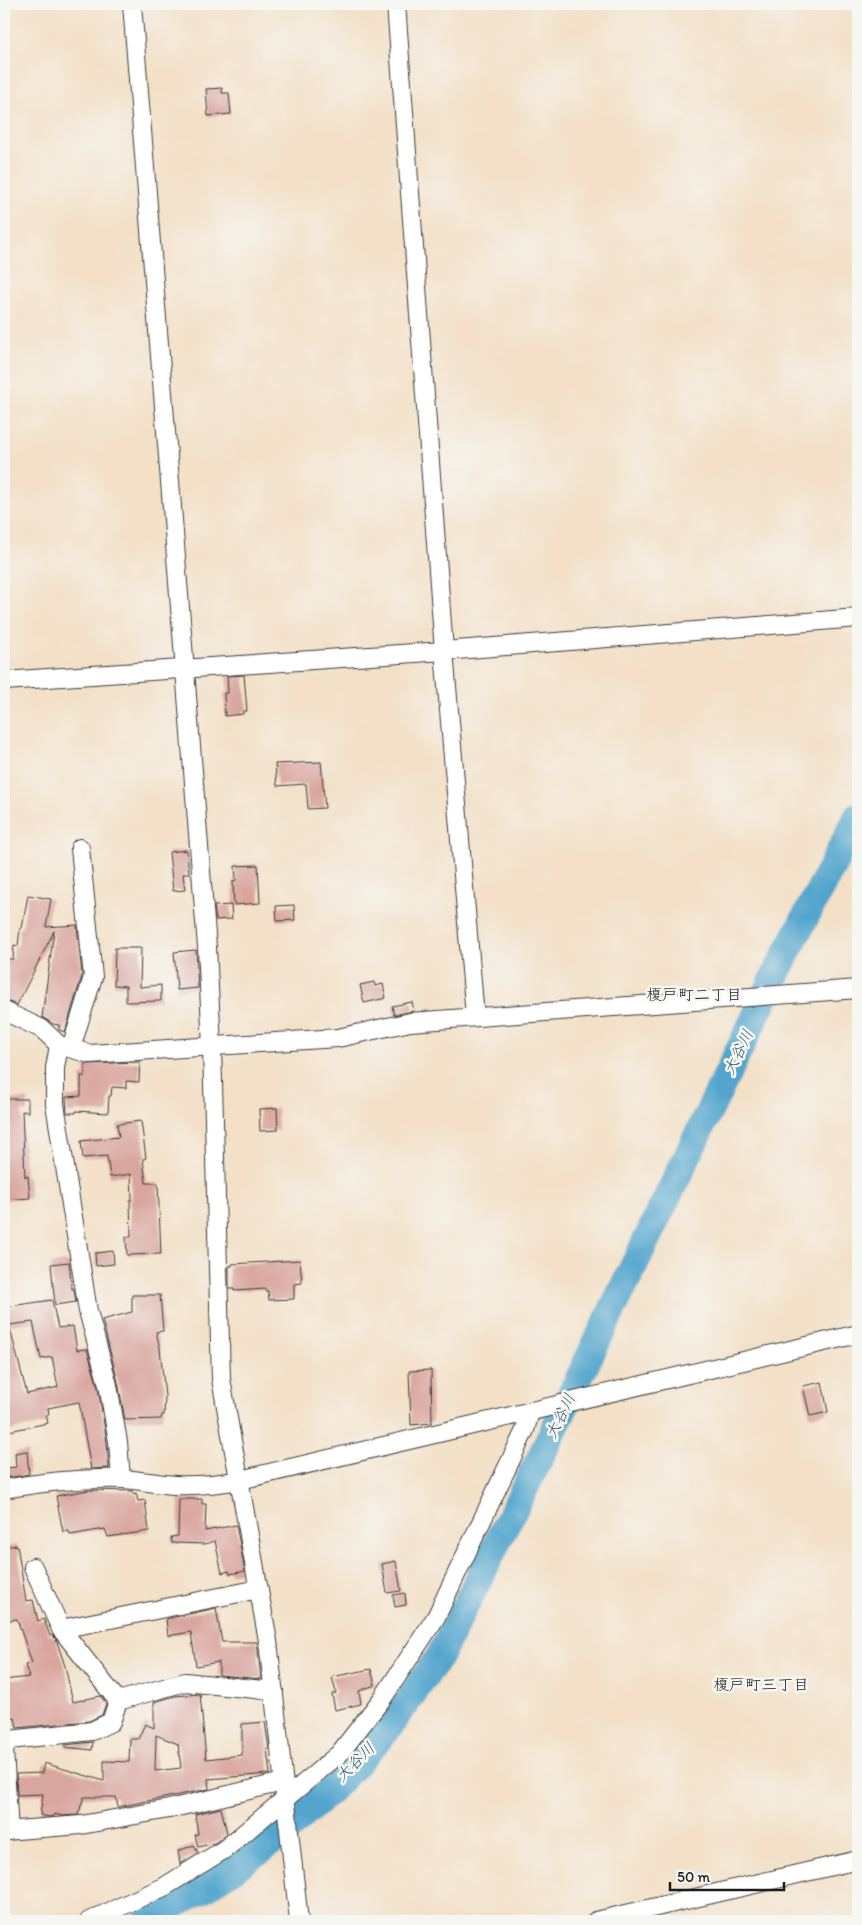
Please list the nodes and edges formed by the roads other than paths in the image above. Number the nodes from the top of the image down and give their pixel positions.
1 (132, 4) edge
2 (396, 4) edge
3 (858, 618) edge
4 (444, 650) junction
5 (184, 667) junction
6 (4, 681) edge
7 (80, 848) dead end
8 (858, 989) edge
9 (4, 1011) edge
10 (475, 1016) junction
11 (65, 1047) junction
12 (212, 1047) junction
13 (858, 1334) edge
14 (535, 1410) junction
15 (121, 1479) junction
16 (240, 1480) junction
17 (4, 1489) edge
18 (34, 1567) dead end
19 (259, 1589) junction
20 (61, 1630) junction
21 (274, 1691) junction
22 (118, 1701) junction
23 (283, 1782) junction
24 (285, 1803) junction
25 (6, 1831) edge
26 (858, 1860) edge
27 (89, 1921) edge
28 (299, 1921) edge
29 (596, 1921) edge

1 - 5 street
2 - 4 street
3 - 4 street
4 - 5 street
4 - 10 street
5 - 6 street
5 - 12 street
7 - 11 street
8 - 10 street
9 - 11 street
10 - 12 street
11 - 12 street
11 - 15 street
12 - 16 street
13 - 14 street
14 - 16 street
14 - 24 street
15 - 16 street
15 - 17 street
16 - 19 street
18 - 20 street
19 - 20 street
19 - 21 street
20 - 22 street
21 - 22 street
21 - 23 street
22 - 25 street
23 - 24 street
23 - 25 street
24 - 27 street
24 - 28 street
26 - 29 street

